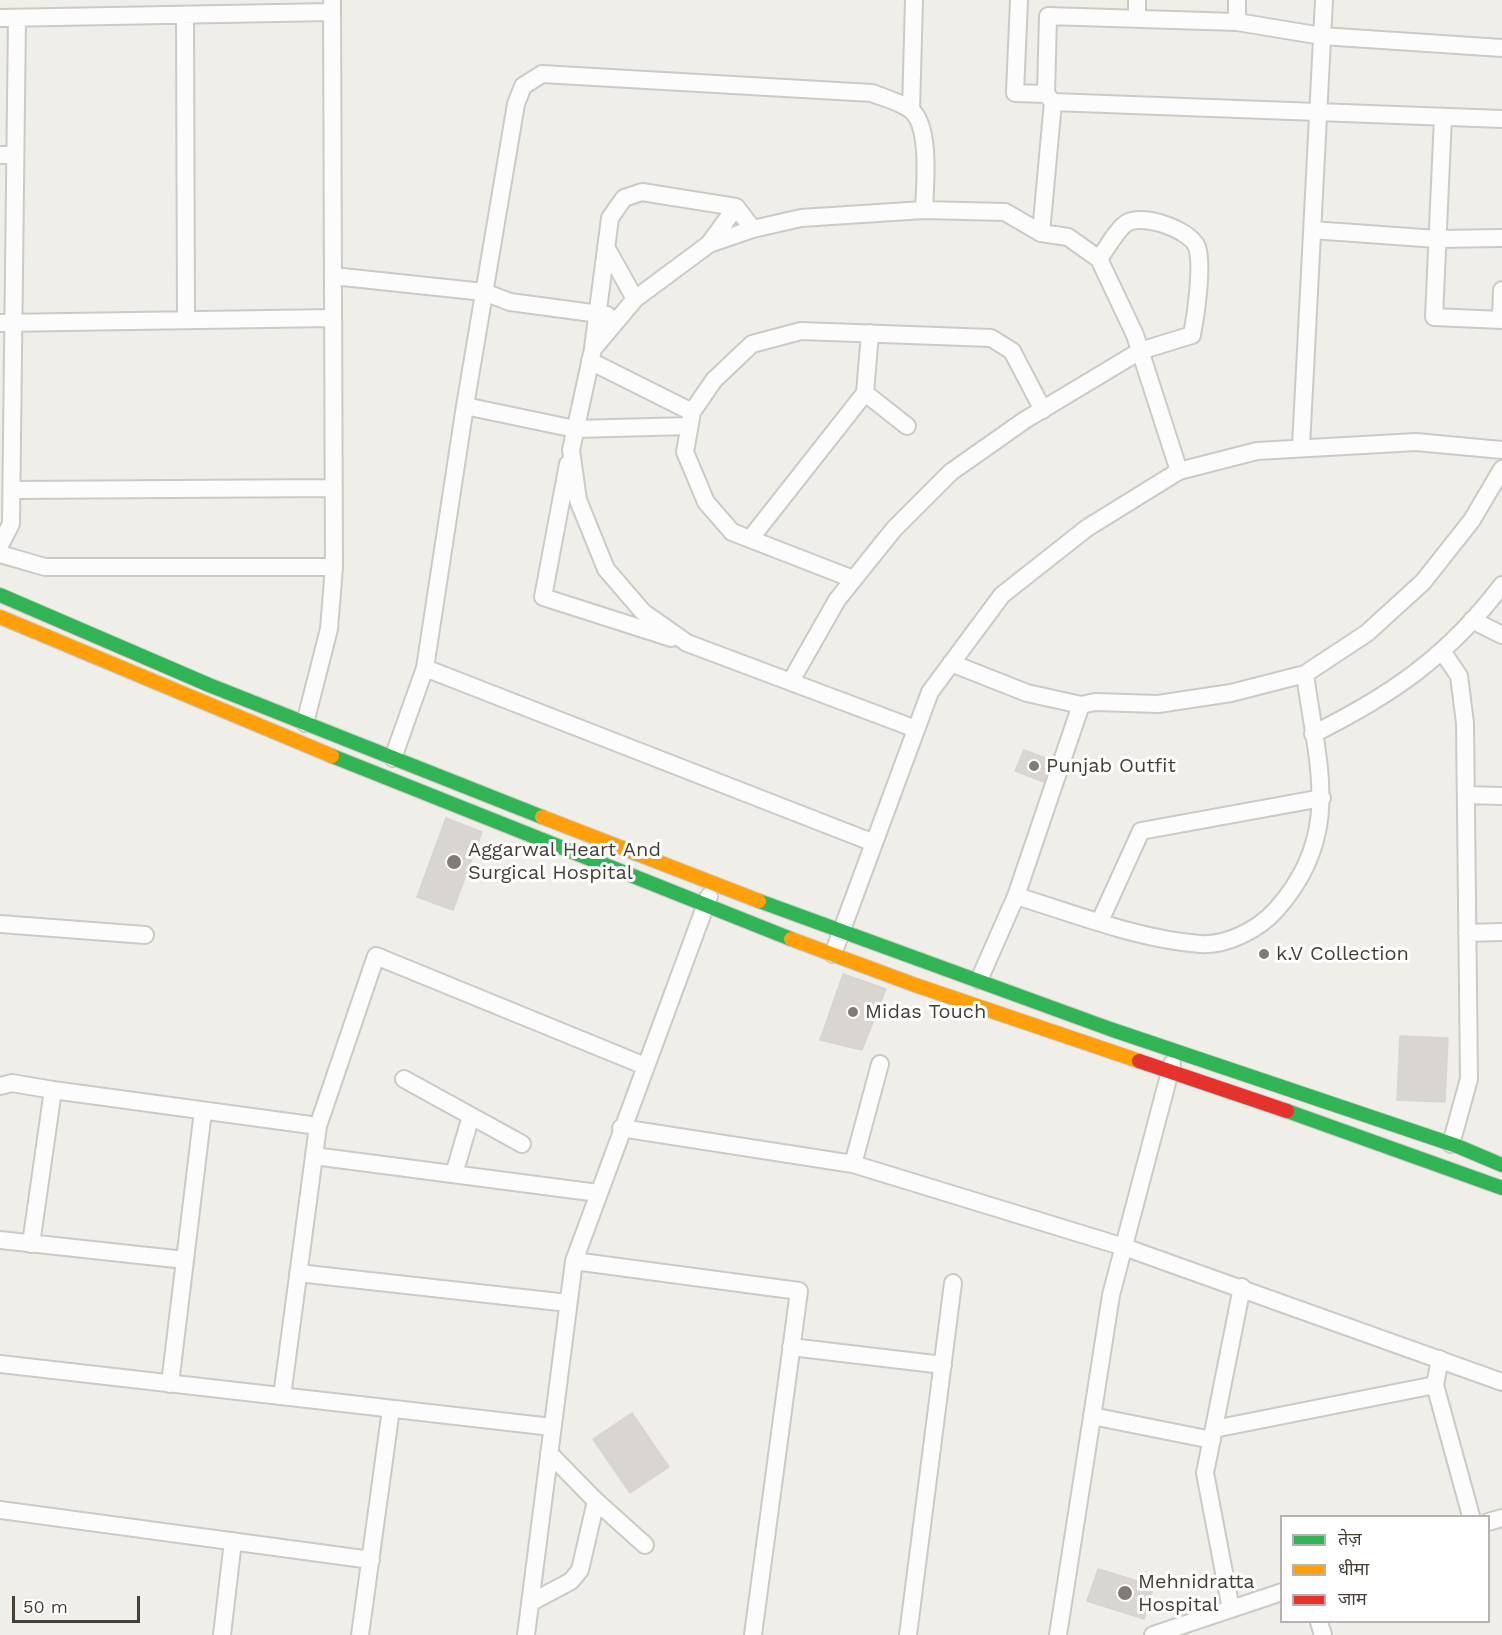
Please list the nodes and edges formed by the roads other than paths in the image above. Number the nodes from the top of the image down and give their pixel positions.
1 (914, 0) edge
2 (1019, 0) edge
3 (1137, 0) edge
4 (1237, 0) edge
5 (1324, 0) edge
6 (332, 6) edge
7 (185, 15) junction
8 (8, 18) edge
9 (1137, 19) junction
10 (1236, 22) junction
11 (1322, 36) junction
12 (1502, 48) edge
13 (1050, 98) junction
14 (911, 110) junction
15 (1319, 112) junction
16 (1443, 117) junction
17 (1502, 119) edge
18 (8, 155) edge
19 (736, 207) junction
20 (924, 210) junction
21 (753, 229) junction
22 (1312, 230) junction
23 (1041, 233) junction
24 (1502, 238) edge
25 (1437, 239) junction
26 (710, 244) junction
27 (606, 247) junction
28 (1099, 259) junction
29 (333, 276) junction
30 (1502, 290) edge
31 (484, 292) junction
32 (635, 299) junction
33 (597, 314) junction
34 (620, 317) junction
35 (333, 318) junction
36 (186, 320) junction
37 (1501, 320) edge
38 (7, 323) edge
39 (870, 333) junction
40 (1140, 351) junction
41 (591, 355) junction
42 (865, 393) junction
43 (465, 406) junction
44 (1043, 410) junction
45 (6, 418) edge
46 (690, 419) junction
47 (907, 426) dead end
48 (574, 429) junction
49 (1300, 447) junction
50 (571, 450) junction
51 (1502, 450) edge
52 (1502, 469) edge
53 (1179, 471) junction
54 (333, 488) junction
55 (12, 490) junction
56 (750, 539) junction
57 (0, 545) edge
58 (0, 554) edge
59 (334, 567) junction
60 (853, 579) junction
61 (1502, 585) edge
62 (0, 595) edge
63 (0, 616) edge
64 (1472, 620) junction
65 (1502, 635) edge
66 (687, 643) junction
67 (1442, 651) junction
68 (951, 663) junction
69 (424, 668) junction
70 (1305, 674) junction
71 (791, 681) junction
72 (1081, 705) junction
73 (305, 723) junction
74 (916, 729) junction
75 (1313, 734) junction
76 (393, 758) junction
77 (1466, 795) junction
78 (1502, 796) edge
79 (1322, 798) junction
80 (874, 843) junction
81 (714, 884) junction
82 (1016, 896) junction
83 (706, 904) junction
84 (1100, 921) junction
85 (0, 924) edge
86 (842, 931) junction
87 (1502, 932) edge
88 (1467, 933) junction
89 (145, 935) dead end
90 (833, 954) junction
91 (979, 980) junction
92 (1175, 1051) junction
93 (880, 1064) dead end
94 (645, 1066) junction
95 (1170, 1072) junction
96 (404, 1079) dead end
97 (0, 1086) edge
98 (53, 1090) junction
99 (203, 1111) junction
100 (471, 1116) junction
101 (318, 1126) junction
102 (621, 1128) junction
103 (522, 1144) dead end
104 (1451, 1144) junction
105 (314, 1156) junction
106 (853, 1164) junction
107 (1502, 1165) edge
108 (454, 1174) junction
109 (1502, 1188) edge
110 (598, 1193) junction
111 (0, 1240) edge
112 (31, 1244) junction
113 (1124, 1246) junction
114 (185, 1260) junction
115 (574, 1261) junction
116 (298, 1273) junction
117 (953, 1283) dead end
118 (1242, 1287) junction
119 (568, 1303) junction
120 (791, 1347) junction
121 (1440, 1359) junction
122 (0, 1364) edge
123 (943, 1365) junction
124 (1502, 1382) edge
125 (170, 1384) junction
126 (1435, 1385) junction
127 (282, 1396) junction
128 (391, 1408) junction
129 (1092, 1416) junction
130 (552, 1427) junction
131 (1213, 1435) junction
132 (549, 1453) junction
133 (596, 1501) junction
134 (0, 1510) edge
135 (1471, 1515) edge
136 (233, 1541) junction
137 (645, 1545) dead end
138 (370, 1560) junction
139 (1280, 1592) edge
140 (530, 1603) junction
141 (1231, 1609) junction
142 (222, 1635) edge
143 (360, 1635) edge
144 (526, 1635) edge
145 (753, 1635) edge
146 (908, 1635) edge
147 (1058, 1635) edge
148 (1153, 1635) edge

1 - 14 street
2 - 13 street
3 - 9 street
4 - 10 street
5 - 11 street
6 - 7 street
6 - 29 street
7 - 8 street
7 - 36 street
8 - 18 street
9 - 10 street
9 - 13 street
10 - 11 street
11 - 12 street
11 - 15 street
13 - 15 street
13 - 23 street
14 - 20 street
14 - 31 street
15 - 16 street
15 - 22 street
16 - 17 street
16 - 25 street
18 - 38 street
19 - 21 street
19 - 26 street
19 - 27 street
20 - 21 street
20 - 23 street
21 - 26 street
22 - 25 street
22 - 49 street
23 - 28 street
24 - 25 street
25 - 37 street
26 - 32 street
27 - 32 street
27 - 33 street
28 - 40 street
28 - 40 street
29 - 31 street
29 - 35 street
30 - 37 street
31 - 33 street
31 - 43 street
32 - 34 street
33 - 34 street
33 - 41 street
34 - 41 street
35 - 36 street
35 - 54 street
36 - 38 street
38 - 45 street
39 - 42 street
39 - 44 street
39 - 46 street
40 - 44 street
40 - 53 street
41 - 46 street
41 - 48 street
42 - 47 street
42 - 56 street
43 - 48 street
43 - 69 street
44 - 60 street
45 - 55 street
46 - 48 street
46 - 56 street
48 - 50 street
49 - 51 street
49 - 53 street
50 - 66 street
50 - 66 street
52 - 70 street
53 - 68 street
54 - 55 street
54 - 59 street
55 - 57 street
56 - 60 street
58 - 59 street
59 - 73 street
60 - 71 street
61 - 64 street
62 - 73 main road
63 - 83 main road
64 - 65 street
64 - 67 street
66 - 71 street
67 - 75 street
67 - 77 street
68 - 72 street
68 - 74 street
69 - 76 street
69 - 80 street
70 - 72 street
70 - 75 street
71 - 74 street
72 - 82 street
73 - 76 main road
74 - 80 street
75 - 79 street
76 - 81 main road
77 - 78 street
77 - 88 street
79 - 84 street
79 - 84 street
80 - 86 street
81 - 83 street
81 - 86 main road
82 - 84 street
82 - 91 street
83 - 90 main road
83 - 94 street
85 - 89 street
86 - 90 street
86 - 91 main road
87 - 88 street
88 - 104 street
90 - 95 main road
91 - 92 main road
92 - 95 street
92 - 104 main road
93 - 106 street
94 - 101 street
94 - 102 street
95 - 109 main road
95 - 113 street
96 - 100 street
97 - 98 street
98 - 99 street
98 - 112 street
99 - 101 street
99 - 114 street
100 - 103 street
100 - 108 street
101 - 105 street
102 - 106 street
102 - 110 street
104 - 107 main road
105 - 108 street
105 - 116 street
106 - 113 street
108 - 110 street
110 - 115 street
111 - 112 street
112 - 114 street
113 - 118 street
113 - 129 street
114 - 125 street
115 - 119 street
115 - 120 street
116 - 119 street
116 - 127 street
117 - 123 street
118 - 121 street
118 - 131 street
119 - 130 street
120 - 123 street
120 - 145 street
121 - 124 street
121 - 126 street
122 - 125 street
123 - 146 street
125 - 127 street
126 - 131 street
126 - 135 street
127 - 128 street
128 - 130 street
128 - 138 street
129 - 131 street
129 - 147 street
130 - 132 street
131 - 141 street
132 - 133 street
132 - 140 street
133 - 137 street
133 - 140 street
134 - 136 street
136 - 138 street
136 - 142 street
138 - 143 street
139 - 141 street
140 - 144 street
141 - 148 street

